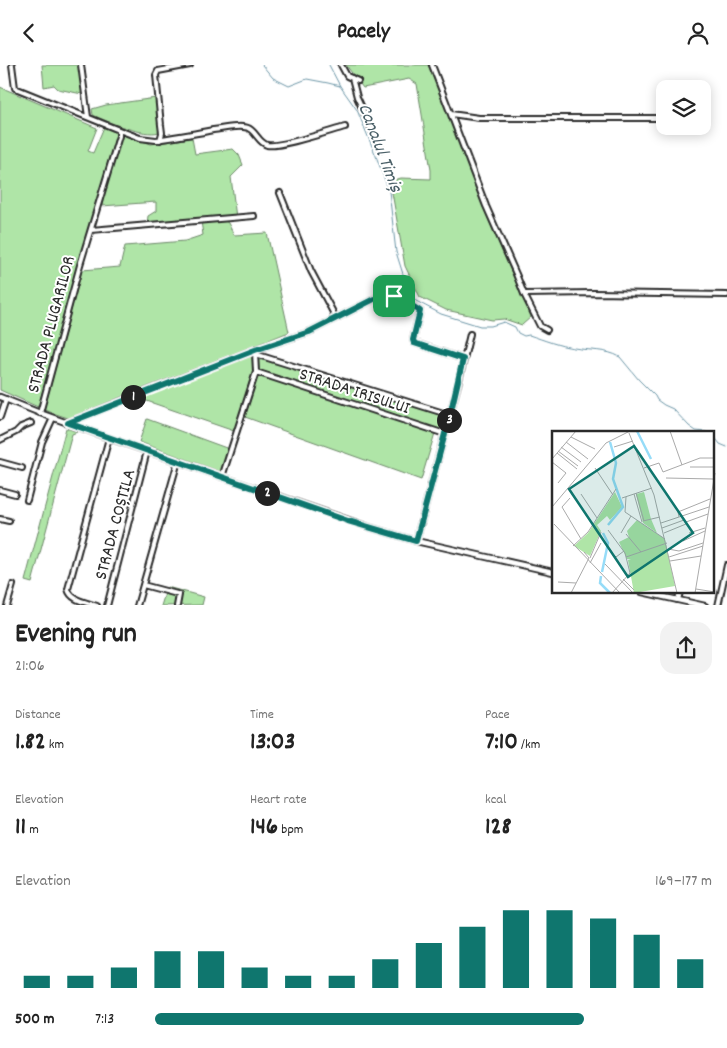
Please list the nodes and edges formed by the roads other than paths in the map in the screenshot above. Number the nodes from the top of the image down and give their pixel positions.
1 (12, 65) edge
2 (81, 65) edge
3 (190, 65) edge
4 (341, 65) edge
5 (432, 65) edge
6 (352, 78) junction
7 (358, 81) dead end
8 (451, 114) junction
9 (88, 117) junction
10 (656, 117) dead end
11 (345, 127) dead end
12 (118, 130) junction
13 (160, 140) junction
14 (382, 149) dead end
15 (280, 193) dead end
16 (254, 216) dead end
17 (91, 230) junction
18 (524, 294) junction
19 (727, 295) edge
20 (336, 318) junction
21 (548, 330) dead end
22 (470, 333) dead end
23 (255, 352) junction
24 (463, 359) junction
25 (256, 373) junction
26 (0, 397) edge
27 (6, 399) junction
28 (40, 413) junction
29 (450, 415) junction
30 (0, 417) edge
31 (54, 418) junction
32 (30, 423) dead end
33 (68, 423) junction
34 (445, 434) junction
35 (109, 438) junction
36 (0, 440) edge
37 (147, 451) junction
38 (178, 461) junction
39 (0, 462) edge
40 (22, 468) dead end
41 (222, 477) junction
42 (0, 490) edge
43 (15, 494) dead end
44 (28, 500) dead end
45 (0, 519) edge
46 (9, 521) dead end
47 (416, 541) junction
48 (727, 565) edge
49 (552, 572) edge
50 (13, 585) dead end
51 (143, 585) junction
52 (646, 593) edge
53 (680, 593) edge
54 (678, 600) junction
55 (7, 605) edge
56 (97, 605) edge
57 (107, 605) edge
58 (137, 605) edge
59 (178, 605) edge
60 (705, 605) edge
61 (718, 605) edge

1 - 9 street
2 - 9 street
3 - 13 street
4 - 6 street
5 - 8 street
6 - 7 street
6 - 14 street
8 - 10 street
8 - 18 street
9 - 12 street
11 - 13 street
12 - 13 street
12 - 17 street, STRADA PLUGARILOR
15 - 20 street
16 - 17 street
17 - 28 street, STRADA PLUGARILOR
18 - 19 street
18 - 21 street
20 - 23 street
20 - 24 street
22 - 24 street
23 - 25 street
23 - 29 street
23 - 33 street
24 - 29 street
25 - 34 street, STRADA IRISULUI
25 - 41 street
26 - 27 street
27 - 28 street
27 - 30 street
28 - 31 street, STRADA PLUGARILOR
29 - 34 street
31 - 33 street, STRADA PLUGARILOR
31 - 44 street
32 - 36 street
33 - 35 street, STRADA PLUGARILOR
34 - 47 street
35 - 37 street, STRADA PLUGARILOR
35 - 56 street
37 - 38 street, STRADA PLUGARILOR
37 - 57 street, STRADA COȘTILA
38 - 41 street, STRADA PLUGARILOR
38 - 51 street
39 - 40 street
41 - 47 street, STRADA PLUGARILOR
42 - 43 street
45 - 46 street
47 - 49 street, STRADA PLUGARILOR
48 - 61 street
50 - 55 street
51 - 58 street
51 - 59 street
52 - 54 street
53 - 54 street
54 - 60 street

